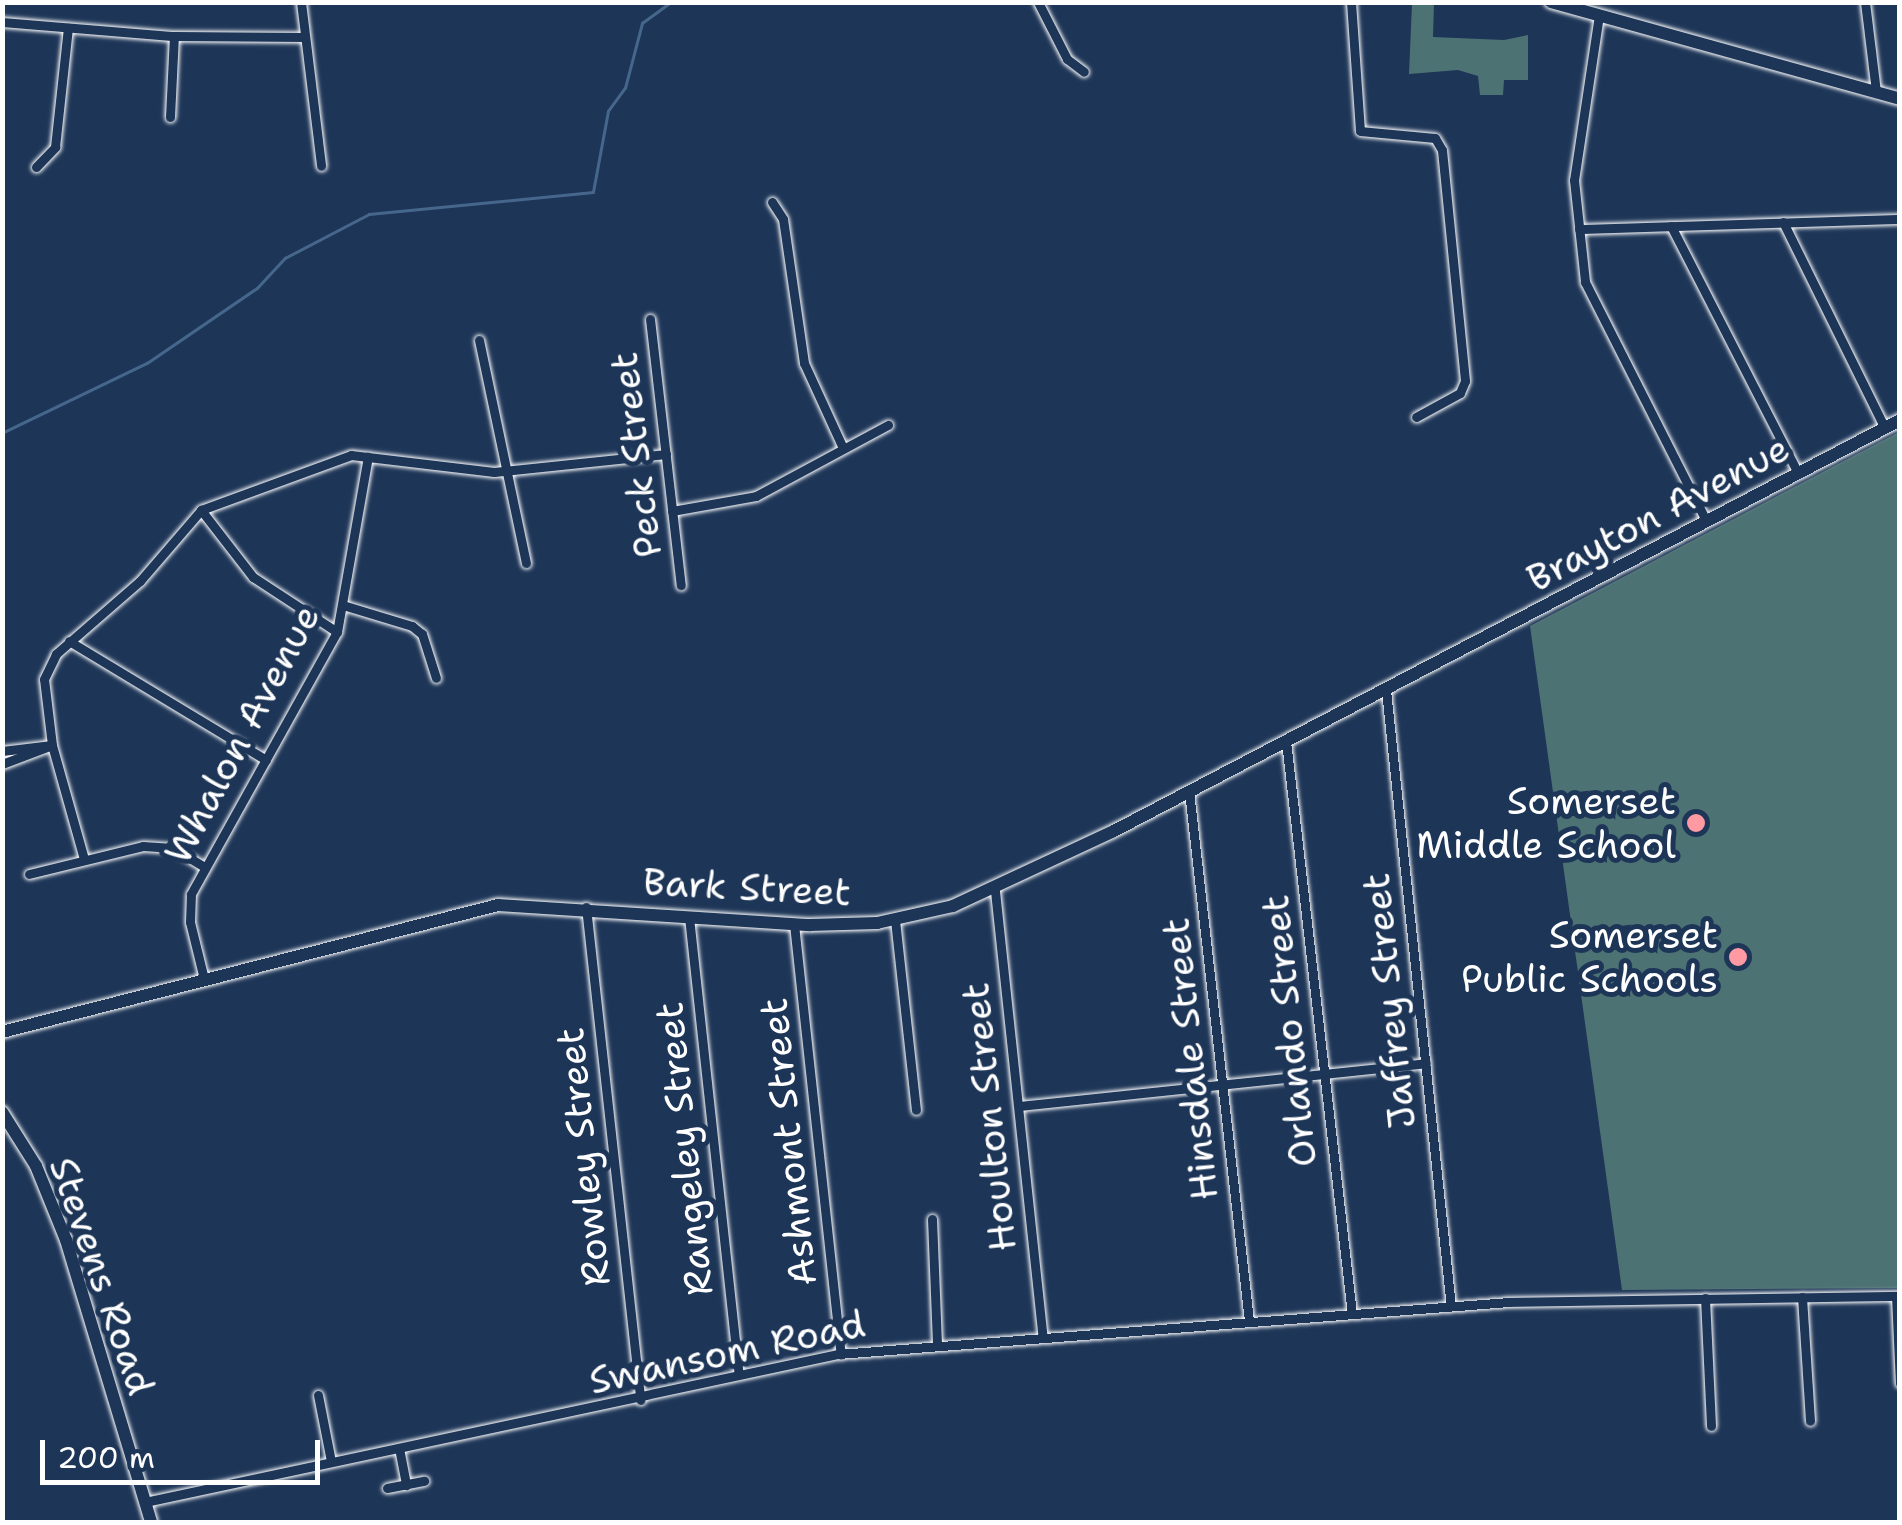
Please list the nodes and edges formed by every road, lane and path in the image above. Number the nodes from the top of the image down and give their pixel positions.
1 (300, 2) edge
2 (1038, 2) edge
3 (1351, 2) edge
4 (1550, 2) edge
5 (1865, 2) edge
6 (1599, 15) junction
7 (2, 22) edge
8 (68, 28) junction
9 (174, 36) junction
10 (305, 38) junction
11 (1084, 72) dead end
12 (1876, 92) junction
13 (1900, 99) edge
14 (170, 118) dead end
15 (321, 166) dead end
16 (36, 167) dead end
17 (772, 202) dead end
18 (1900, 219) edge
19 (1784, 222) junction
20 (1670, 226) junction
21 (1579, 228) junction
22 (650, 319) dead end
23 (479, 340) dead end
24 (1416, 418) dead end
25 (1900, 420) edge
26 (888, 425) dead end
27 (1885, 428) junction
28 (844, 448) junction
29 (666, 454) junction
30 (368, 457) junction
31 (506, 472) junction
32 (1798, 473) junction
33 (201, 510) junction
34 (672, 510) junction
35 (1706, 521) junction
36 (526, 563) dead end
37 (681, 585) dead end
38 (346, 606) junction
39 (337, 632) junction
40 (69, 642) junction
41 (1445, 659) joint
42 (436, 678) dead end
43 (1386, 690) junction
44 (1286, 742) junction
45 (52, 745) junction
46 (2, 751) edge
47 (266, 760) junction
48 (2, 764) edge
49 (1189, 791) junction
50 (84, 859) junction
51 (206, 866) junction
52 (29, 874) dead end
53 (995, 890) junction
54 (586, 908) junction
55 (689, 916) junction
56 (895, 920) junction
57 (794, 924) junction
58 (204, 979) junction
59 (18, 1028) junction
60 (2, 1032) edge
61 (2, 1040) edge
62 (1426, 1063) junction
63 (1324, 1074) junction
64 (1221, 1084) junction
65 (1018, 1106) junction
66 (916, 1110) dead end
67 (2, 1112) edge
68 (932, 1218) dead end
69 (1898, 1296) edge
70 (1802, 1297) junction
71 (1705, 1298) junction
72 (1451, 1306) junction
73 (1352, 1314) junction
74 (1249, 1321) junction
75 (1043, 1337) junction
76 (937, 1345) junction
77 (841, 1354) junction
78 (739, 1374) junction
79 (1900, 1383) edge
80 (318, 1395) dead end
81 (640, 1400) junction
82 (1810, 1421) dead end
83 (1711, 1426) dead end
84 (399, 1448) junction
85 (331, 1461) junction
86 (424, 1481) dead end
87 (406, 1485) junction
88 (387, 1488) dead end
89 (145, 1502) junction
90 (151, 1522) edge

1 - 10 street
2 - 11 street
3 - 24 street
4 - 6 main road
5 - 12 street
6 - 12 main road
6 - 21 street
7 - 8 street
8 - 9 street
8 - 16 street
9 - 10 street
9 - 14 street
10 - 15 street
12 - 13 main road
17 - 28 street
18 - 19 street
19 - 20 street
19 - 27 street
20 - 21 street
20 - 32 street
21 - 35 street
22 - 29 street, Peck Street
23 - 31 street
25 - 27 main road, Brayton Avenue
26 - 28 street
27 - 32 main road, Brayton Avenue
28 - 34 street
29 - 31 street
29 - 34 street, Peck Street
30 - 31 street
30 - 33 street
30 - 38 street, Whalon Avenue
31 - 36 street
32 - 35 main road, Brayton Avenue
33 - 39 street
33 - 40 street
34 - 37 street, Peck Street
35 - 41 main road, Brayton Avenue
38 - 39 street, Whalon Avenue
38 - 42 street
39 - 47 street, Whalon Avenue
40 - 45 street
40 - 47 street
41 - 43 main road, Bark Street
43 - 44 main road, Bark Street
43 - 62 street, Jaffrey Street
44 - 49 main road, Bark Street
44 - 63 street, Orlando Street
45 - 46 street
45 - 48 street
45 - 50 street
47 - 51 street, Whalon Avenue
49 - 53 main road, Bark Street
49 - 64 street, Hinsdale Street
50 - 51 street
50 - 52 street
51 - 58 street, Whalon Avenue
53 - 56 main road, Bark Street
53 - 65 street, Houlton Street
54 - 55 main road, Bark Street
54 - 58 main road, Bark Street
54 - 81 street, Rowley Street
55 - 57 main road, Bark Street
55 - 78 street, Rangeley Street
56 - 57 main road, Bark Street
56 - 66 street
57 - 77 street, Ashmont Street
58 - 59 main road, Bark Street
59 - 60 main road, Bark Street
59 - 61 main road
62 - 63 street
62 - 72 street, Jaffrey Street
63 - 64 street
63 - 73 street, Orlando Street
64 - 65 street
64 - 74 street, Hinsdale Street
65 - 75 street, Houlton Street
67 - 89 main road, Stevens Road
68 - 76 street
69 - 70 street, Swansom Road
69 - 79 street
70 - 71 street, Swansom Road
70 - 82 street
71 - 72 street, Swansom Road
71 - 83 street
72 - 73 street, Swansom Road
73 - 74 street, Swansom Road
74 - 75 street, Swansom Road
75 - 76 street, Swansom Road
76 - 77 street, Swansom Road
77 - 78 street, Swansom Road
78 - 81 street, Swansom Road
80 - 85 street
81 - 84 street, Swansom Road
84 - 85 street, Swansom Road
84 - 87 street
85 - 89 street, Swansom Road
86 - 87 street
87 - 88 street
89 - 90 main road, Stevens Road

